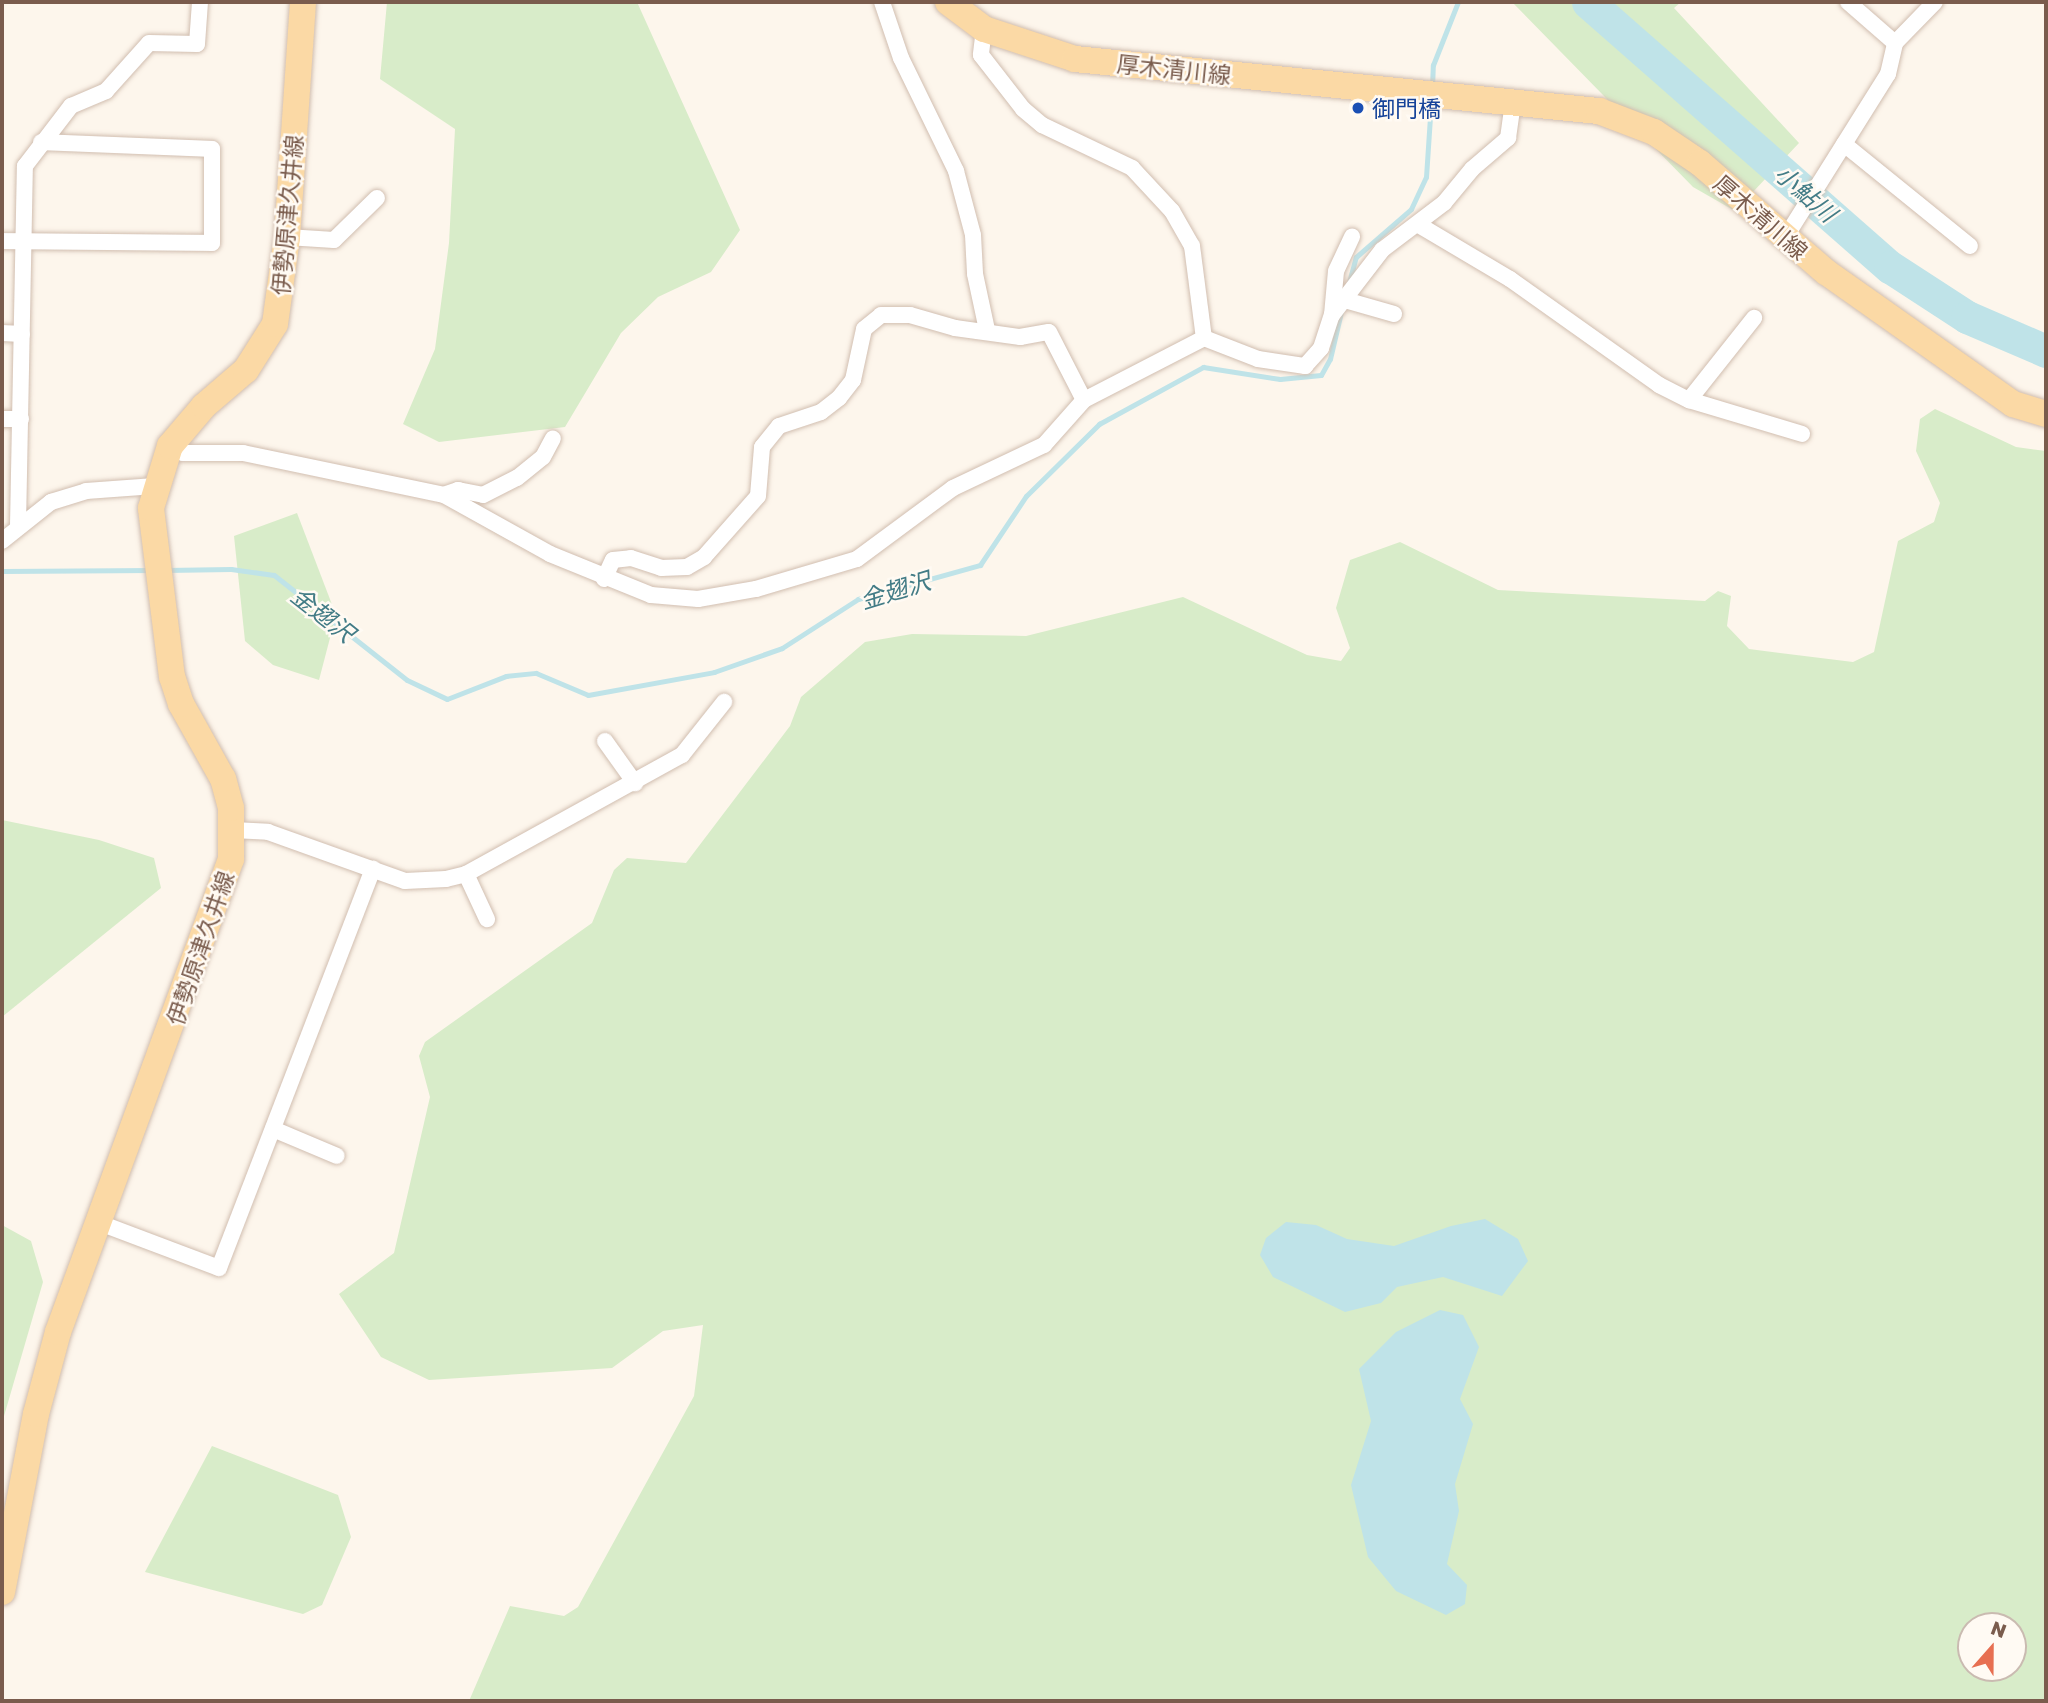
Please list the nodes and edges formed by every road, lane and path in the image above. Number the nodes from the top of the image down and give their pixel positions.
1 (200, 2) edge
2 (303, 2) edge
3 (882, 2) edge
4 (948, 2) edge
5 (1848, 2) edge
6 (1936, 2) edge
7 (984, 29) junction
8 (1895, 43) junction
9 (1513, 104) junction
10 (41, 142) junction
11 (1841, 148) junction
12 (377, 198) dead end
13 (1419, 225) junction
14 (1352, 236) dead end
15 (287, 237) junction
16 (1785, 238) junction
17 (2, 241) edge
18 (22, 241) junction
19 (1970, 246) dead end
20 (1345, 300) junction
21 (1394, 314) dead end
22 (1332, 315) junction
23 (1754, 318) dead end
24 (987, 330) junction
25 (2, 333) edge
26 (22, 334) junction
27 (1204, 338) junction
28 (1084, 400) junction
29 (1689, 400) junction
30 (2046, 414) edge
31 (2, 419) edge
32 (21, 419) junction
33 (1802, 434) dead end
34 (553, 438) dead end
35 (170, 446) junction
36 (155, 486) junction
37 (444, 495) junction
38 (18, 525) junction
39 (2, 541) edge
40 (604, 579) junction
41 (724, 702) dead end
42 (605, 741) dead end
43 (635, 783) junction
44 (233, 830) junction
45 (373, 869) junction
46 (466, 874) junction
47 (487, 919) dead end
48 (273, 1129) junction
49 (337, 1156) dead end
50 (100, 1223) junction
51 (2, 1592) edge

1 - 10 street
2 - 15 main road, 伊勢原津久井線
3 - 24 street
4 - 7 main road, 厚木清川線
5 - 8 street
6 - 8 street
7 - 9 main road, 厚木清川線
7 - 27 street
8 - 11 street
9 - 13 street
9 - 16 main road, 厚木清川線
10 - 18 street
10 - 18 street
11 - 16 street
11 - 19 street
12 - 15 street
13 - 20 street
13 - 29 street
14 - 22 street
15 - 35 main road, 伊勢原津久井線
16 - 30 main road, 厚木清川線
17 - 18 street
18 - 26 street
20 - 21 street
20 - 22 street
22 - 27 street
23 - 29 street
24 - 28 street
24 - 40 street
25 - 26 street
26 - 32 street
27 - 28 street
28 - 40 street
29 - 33 street
31 - 32 street
32 - 38 street
34 - 37 street
35 - 36 main road, 伊勢原津久井線
35 - 37 street
36 - 38 street
36 - 44 main road, 伊勢原津久井線
37 - 40 street
38 - 39 street
41 - 43 street
42 - 43 street
43 - 46 street
44 - 45 street
44 - 50 main road, 伊勢原津久井線
45 - 46 street
45 - 48 street
46 - 47 street
48 - 49 street
48 - 50 street
50 - 51 main road, 伊勢原津久井線

